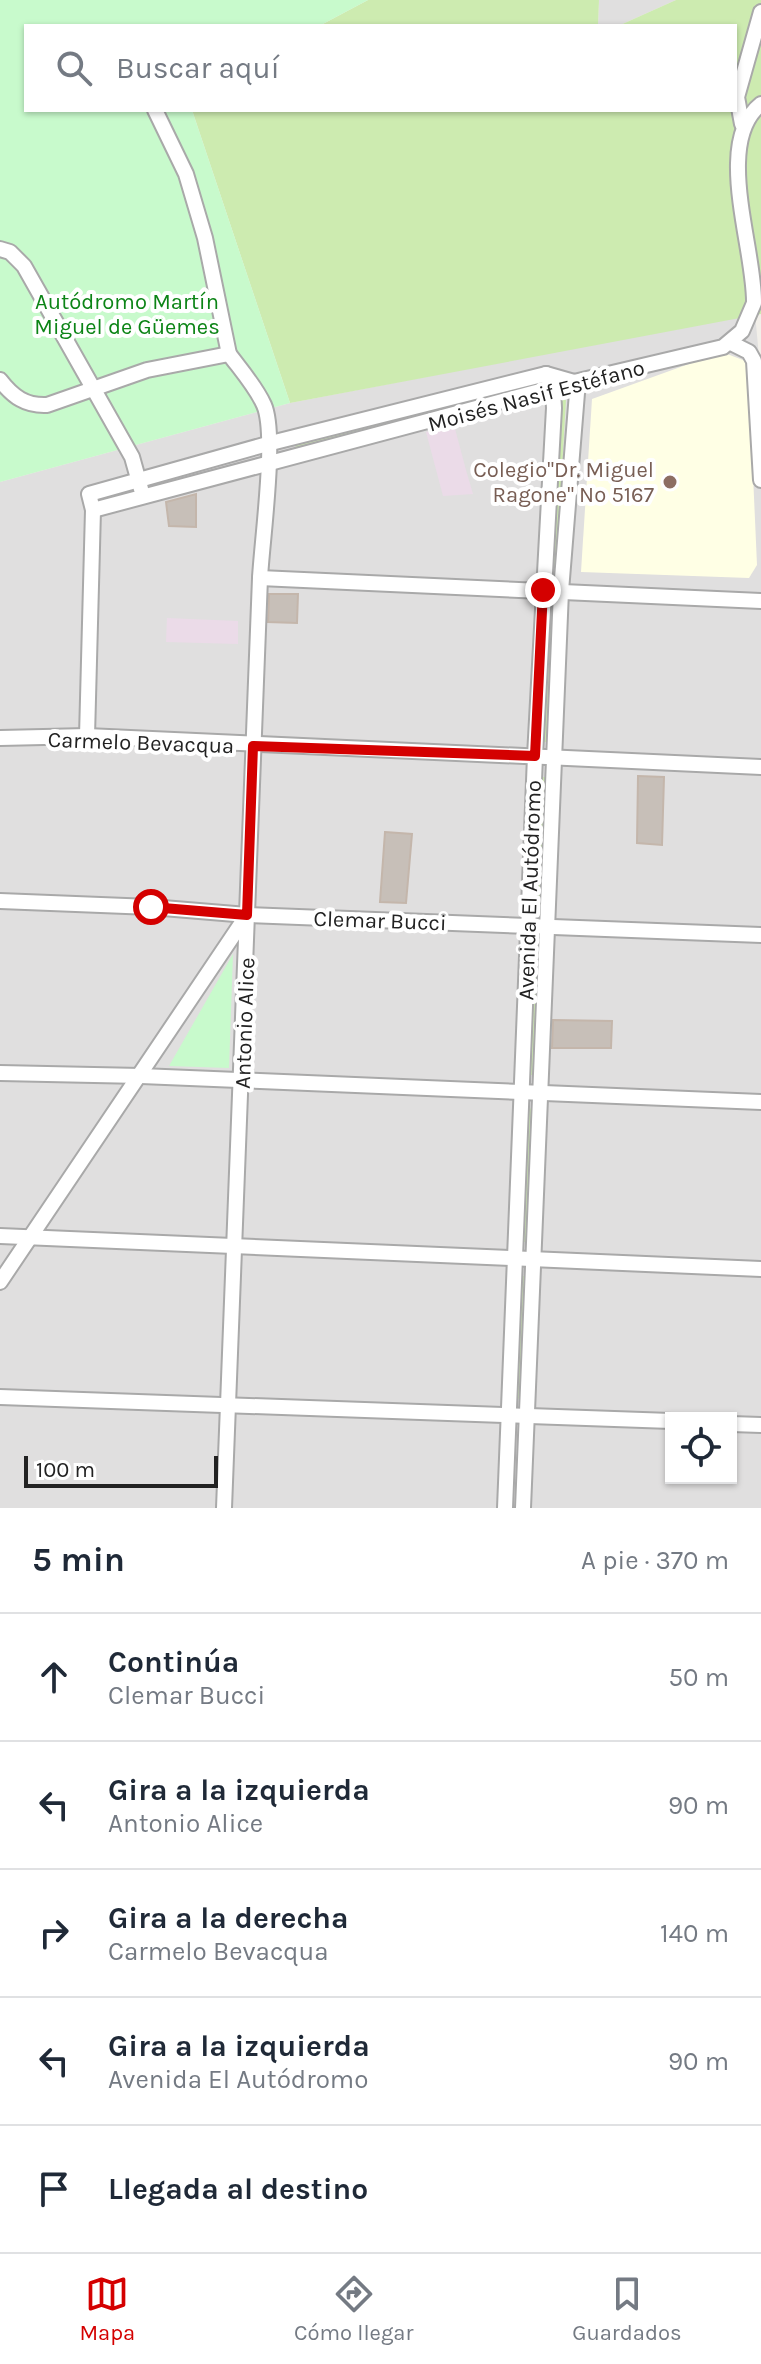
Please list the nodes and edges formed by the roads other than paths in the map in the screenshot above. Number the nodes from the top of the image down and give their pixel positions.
1 (761, 12) edge
2 (761, 104) edge
3 (156, 112) edge
4 (742, 124) junction
5 (0, 249) edge
6 (731, 343) junction
7 (229, 354) junction
8 (546, 374) junction
9 (0, 380) edge
10 (574, 382) junction
11 (95, 389) junction
12 (553, 390) junction
13 (271, 443) junction
14 (266, 467) junction
15 (761, 480) edge
16 (139, 481) junction
17 (143, 497) junction
18 (93, 510) junction
19 (260, 578) junction
20 (543, 590) junction
21 (561, 591) junction
22 (761, 601) edge
23 (87, 736) junction
24 (0, 738) edge
25 (253, 746) junction
26 (535, 756) junction
27 (554, 756) junction
28 (761, 767) edge
29 (0, 901) edge
30 (247, 915) junction
31 (528, 926) junction
32 (547, 927) junction
33 (761, 935) edge
34 (0, 1073) edge
35 (141, 1076) junction
36 (242, 1081) junction
37 (521, 1092) junction
38 (541, 1093) junction
39 (761, 1102) edge
40 (0, 1236) edge
41 (30, 1238) junction
42 (234, 1249) junction
43 (516, 1259) junction
44 (535, 1259) junction
45 (761, 1269) edge
46 (0, 1282) edge
47 (0, 1397) edge
48 (229, 1406) junction
49 (509, 1415) junction
50 (528, 1416) junction
51 (665, 1421) edge
52 (737, 1424) edge
53 (761, 1425) edge
54 (224, 1508) edge
55 (505, 1508) edge
56 (523, 1508) edge

1 - 4 street
2 - 4 street
3 - 7 street
4 - 6 street
5 - 11 street
6 - 10 street, Moisés Nasif Estéfano
6 - 15 street
7 - 11 street
7 - 13 street
8 - 10 street
8 - 12 street, Avenida El Autódromo
8 - 13 street, Moisés Nasif Estéfano
9 - 11 street
10 - 12 street, Moisés Nasif Estéfano
10 - 21 street, Avenida El Autódromo
11 - 16 street
12 - 14 street, Moisés Nasif Estéfano
12 - 20 street, Avenida El Autódromo
13 - 14 street, Antonio Alice
13 - 16 street, Moisés Nasif Estéfano
14 - 17 street, Moisés Nasif Estéfano
14 - 19 street, Antonio Alice
16 - 17 street
16 - 18 street, Moisés Nasif Estéfano
17 - 18 street, Moisés Nasif Estéfano
18 - 23 street
19 - 20 street
19 - 25 street, Antonio Alice
20 - 21 street
20 - 26 street, Avenida El Autódromo
21 - 22 street
21 - 27 street, Avenida El Autódromo
23 - 24 street, Carmelo Bevacqua
23 - 25 street, Carmelo Bevacqua
25 - 26 street, Carmelo Bevacqua
25 - 30 street, Antonio Alice
26 - 27 street, Carmelo Bevacqua
26 - 31 street, Avenida El Autódromo
27 - 28 street, Carmelo Bevacqua
27 - 32 street, Avenida El Autódromo
29 - 30 street, Clemar Bucci
30 - 31 street, Clemar Bucci
30 - 35 street
30 - 36 street, Antonio Alice
31 - 32 street, Clemar Bucci
31 - 37 street, Avenida El Autódromo
32 - 33 street, Clemar Bucci
32 - 38 street, Avenida El Autódromo
34 - 35 street
35 - 36 street
35 - 41 street
36 - 37 street
36 - 42 street, Antonio Alice
37 - 38 street
37 - 43 street, Avenida El Autódromo
38 - 39 street
38 - 44 street, Avenida El Autódromo
40 - 41 street
41 - 42 street
41 - 46 street
42 - 43 street
42 - 48 street, Antonio Alice
43 - 44 street
43 - 49 street, Avenida El Autódromo
44 - 45 street
44 - 50 street, Avenida El Autódromo
47 - 48 street
48 - 49 street
48 - 54 street, Antonio Alice
49 - 50 street
49 - 55 street, Avenida El Autódromo
50 - 51 street
50 - 56 street, Avenida El Autódromo
52 - 53 street

